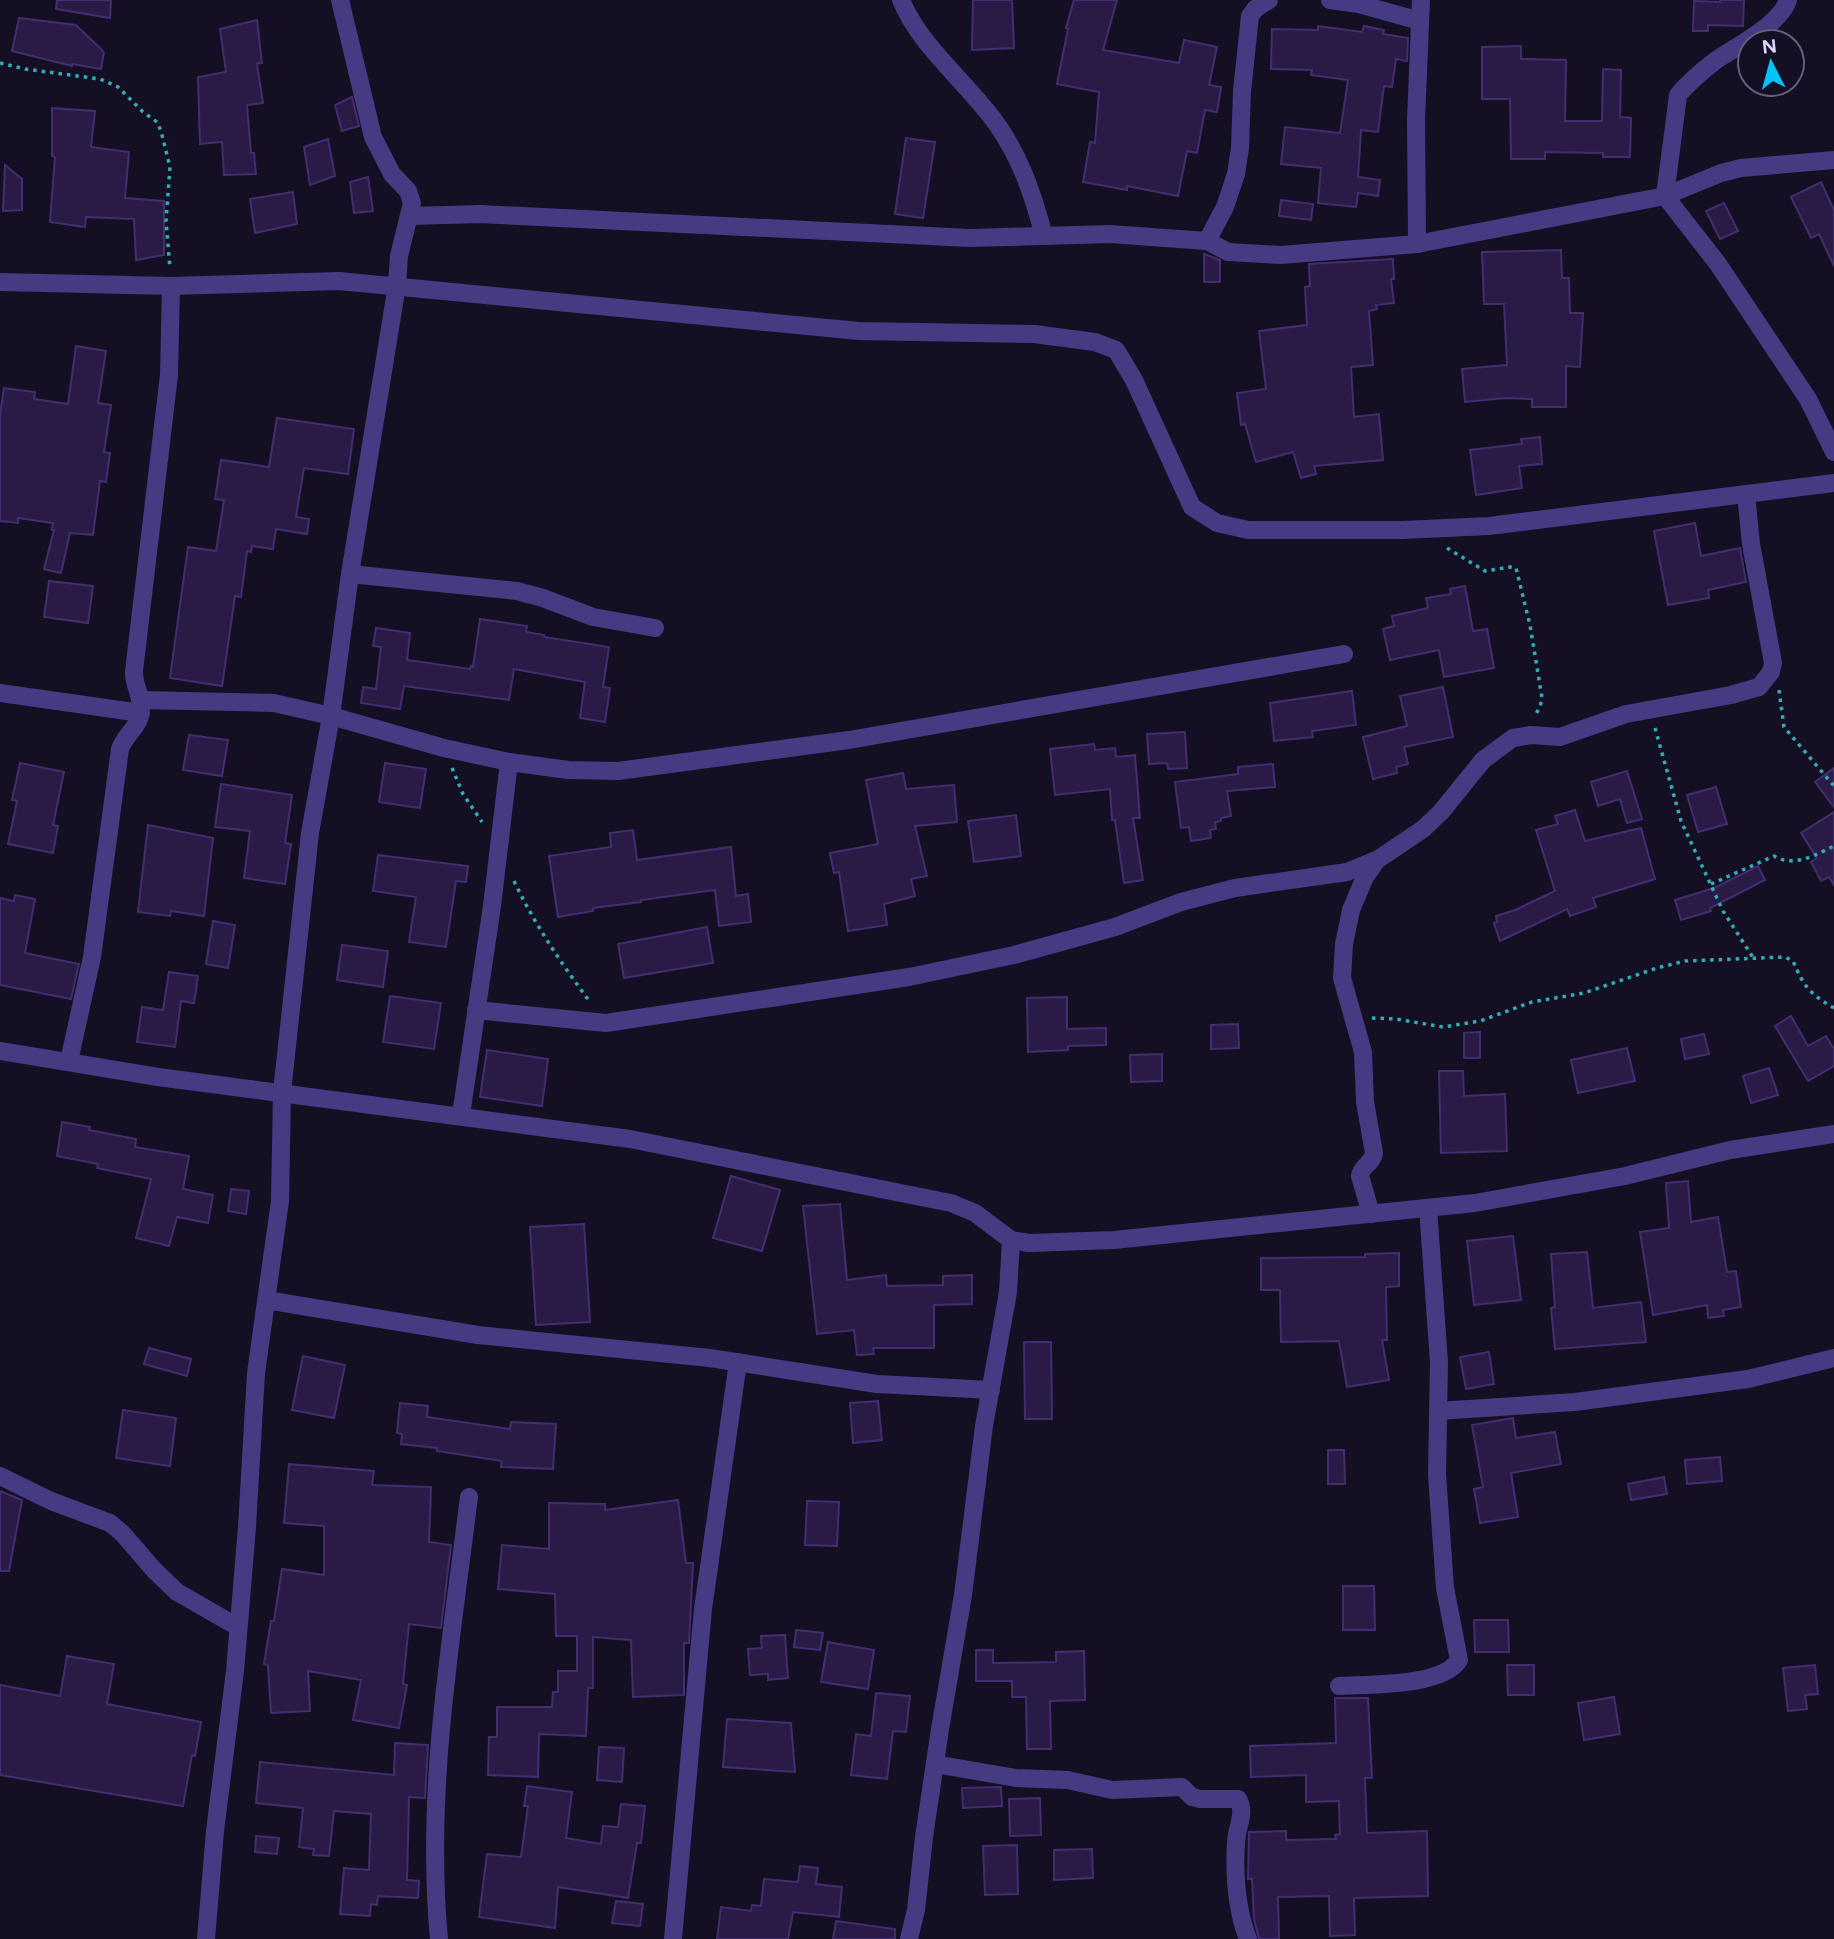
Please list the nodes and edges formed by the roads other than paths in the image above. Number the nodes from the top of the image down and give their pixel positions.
1 (340, 0) edge
2 (901, 0) edge
3 (1269, 0) edge
4 (1330, 0) edge
5 (1421, 0) edge
6 (1788, 0) edge
7 (1420, 21) junction
8 (1834, 160) edge
9 (1665, 196) junction
10 (410, 216) junction
11 (1044, 236) junction
12 (1207, 241) junction
13 (1417, 244) junction
14 (0, 282) edge
15 (397, 285) junction
16 (171, 286) junction
17 (1834, 452) edge
18 (1834, 483) edge
19 (1746, 494) junction
20 (351, 574) junction
21 (655, 628) dead end
22 (1344, 654) dead end
23 (0, 692) edge
24 (141, 707) junction
25 (331, 716) junction
26 (509, 762) junction
27 (1377, 860) junction
28 (476, 1010) junction
29 (0, 1051) edge
30 (69, 1061) junction
31 (282, 1092) junction
32 (461, 1115) junction
33 (1834, 1134) edge
34 (1428, 1208) junction
35 (1371, 1214) junction
36 (1011, 1240) junction
37 (266, 1300) junction
38 (1834, 1358) edge
39 (738, 1362) junction
40 (991, 1390) junction
41 (1438, 1411) junction
42 (0, 1476) edge
43 (469, 1497) dead end
44 (238, 1627) junction
45 (1339, 1686) dead end
46 (934, 1765) junction
47 (206, 1939) edge
48 (439, 1939) edge
49 (673, 1939) edge
50 (909, 1939) edge
51 (1248, 1939) edge

1 - 10 street
2 - 11 street
3 - 12 street
4 - 7 street
5 - 7 street
6 - 9 street
7 - 13 street
8 - 9 street
9 - 13 street
9 - 17 street
10 - 11 street
10 - 15 street
11 - 12 street
12 - 13 street
14 - 16 street
15 - 16 street
15 - 19 street
15 - 20 street
16 - 24 street
18 - 19 street
19 - 27 street
20 - 21 street
20 - 25 street
22 - 26 street
23 - 24 street
24 - 25 street
24 - 30 street
25 - 26 street
25 - 31 street
26 - 28 street
27 - 28 street
27 - 35 street
28 - 32 street
29 - 30 street
30 - 31 street
31 - 32 street
31 - 37 street
32 - 36 street
33 - 34 street
34 - 35 street
34 - 41 street
35 - 36 street
36 - 40 street
37 - 39 street
37 - 44 street
38 - 41 street
39 - 40 street
39 - 49 street
40 - 46 street
41 - 45 street
42 - 44 street
43 - 48 street
44 - 47 street
46 - 50 street
46 - 51 street

